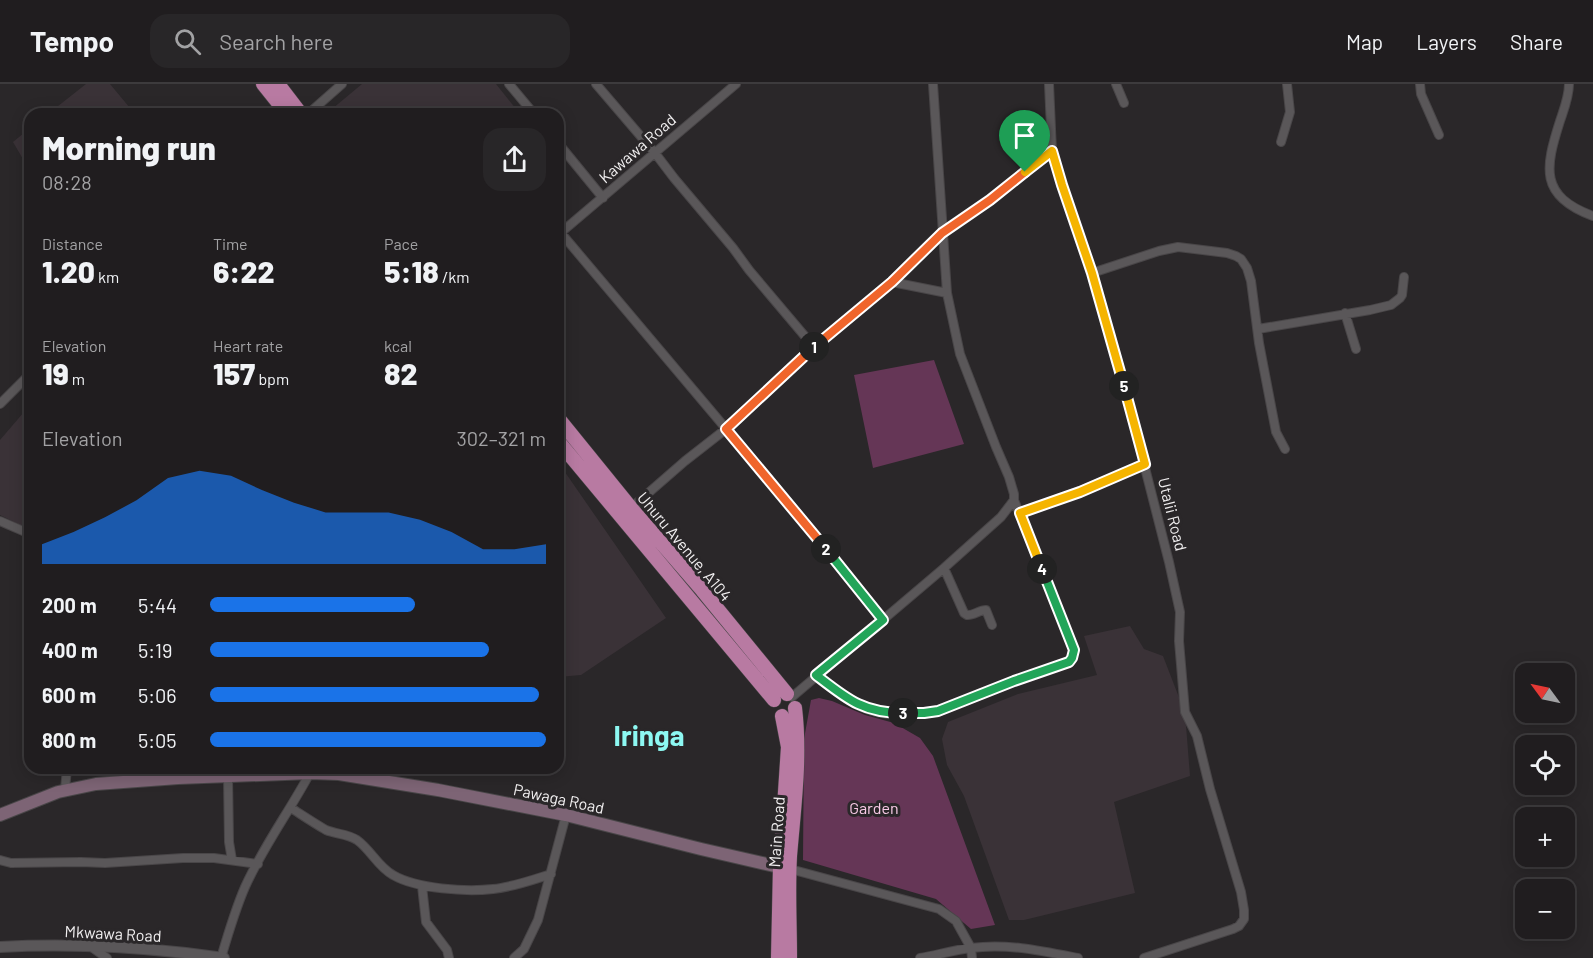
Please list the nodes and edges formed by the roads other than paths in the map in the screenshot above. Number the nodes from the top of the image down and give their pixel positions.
1 (263, 84) edge
2 (278, 84) edge
3 (342, 84) edge
4 (509, 84) edge
5 (596, 84) edge
6 (736, 84) edge
7 (933, 84) edge
8 (1049, 84) edge
9 (1116, 84) edge
10 (1287, 84) edge
11 (1420, 84) edge
12 (1569, 84) edge
13 (1124, 103) dead end
14 (281, 108) edge
15 (296, 108) edge
16 (315, 108) edge
17 (529, 108) edge
18 (1438, 135) dead end
19 (1281, 142) dead end
20 (564, 151) edge
21 (1052, 151) junction
22 (655, 153) junction
23 (603, 198) junction
24 (1593, 216) edge
25 (564, 231) edge
26 (942, 233) junction
27 (564, 239) edge
28 (1092, 273) junction
29 (1404, 277) dead end
30 (892, 282) junction
31 (947, 293) junction
32 (1345, 313) junction
33 (1258, 328) junction
34 (814, 347) junction
35 (1356, 349) dead end
36 (24, 380) edge
37 (0, 404) edge
38 (564, 425) edge
39 (726, 429) junction
40 (564, 448) edge
41 (1285, 449) dead end
42 (1145, 464) junction
43 (1014, 500) junction
44 (631, 508) junction
45 (1020, 513) junction
46 (0, 521) edge
47 (24, 531) edge
48 (944, 568) junction
49 (883, 620) junction
50 (992, 625) dead end
51 (816, 675) junction
52 (787, 700) junction
53 (66, 774) edge
54 (290, 774) edge
55 (309, 774) edge
56 (339, 774) edge
57 (228, 777) junction
58 (65, 790) junction
59 (291, 808) junction
60 (0, 815) edge
61 (566, 815) junction
62 (0, 860) edge
63 (232, 860) junction
64 (258, 864) junction
65 (785, 868) junction
66 (551, 874) junction
67 (422, 886) junction
68 (88, 945) junction
69 (0, 947) edge
70 (971, 948) junction
71 (1032, 954) edge
72 (107, 958) edge
73 (222, 958) edge
74 (449, 958) edge
75 (514, 958) edge
76 (778, 958) edge
77 (790, 958) edge
78 (920, 958) edge
79 (972, 958) edge
80 (1078, 958) edge
81 (1144, 958) edge

1 - 14 highway
2 - 15 highway
3 - 16 street
4 - 17 street
5 - 22 street
6 - 22 street, Kawawa Road
7 - 26 street
8 - 21 street, Utalii Road
9 - 13 street
10 - 19 street
11 - 18 street
12 - 24 street
20 - 23 street
21 - 26 street
21 - 28 street, Utalii Road
22 - 23 street, Kawawa Road
22 - 34 street
23 - 25 street, Kawawa Road
26 - 30 street
26 - 31 street
27 - 39 street
28 - 33 street
28 - 42 street, Utalii Road
29 - 32 street
30 - 31 street
30 - 34 street
31 - 43 street
32 - 33 street
32 - 35 street
33 - 41 street
34 - 39 street
36 - 37 street
38 - 44 highway, Uhuru Avenue, A104
39 - 44 street
39 - 49 street
40 - 52 highway, Uhuru Avenue, A104
42 - 45 street
42 - 81 street, Utalii Road
43 - 45 street
43 - 48 street
44 - 52 highway, Uhuru Avenue, A104
45 - 51 street
46 - 47 street
48 - 49 street
48 - 50 street
49 - 51 street
51 - 52 street
52 - 65 highway, Main Road
52 - 65 highway
53 - 58 street
54 - 57 main road, Pawaga Road
55 - 59 street
56 - 61 main road, Pawaga Road
57 - 58 main road, Pawaga Road
57 - 63 street
58 - 60 main road, Pawaga Road
59 - 64 street
59 - 67 street
61 - 65 main road, Pawaga Road
61 - 66 street
62 - 63 street
63 - 64 street
64 - 73 street
65 - 70 street
65 - 76 highway
65 - 77 highway, Main Road
66 - 67 street
66 - 75 street
67 - 74 street
68 - 69 street, Mkwawa Road
68 - 72 street
68 - 73 street, Mkwawa Road
70 - 71 street
70 - 78 street
70 - 79 street
71 - 80 street

